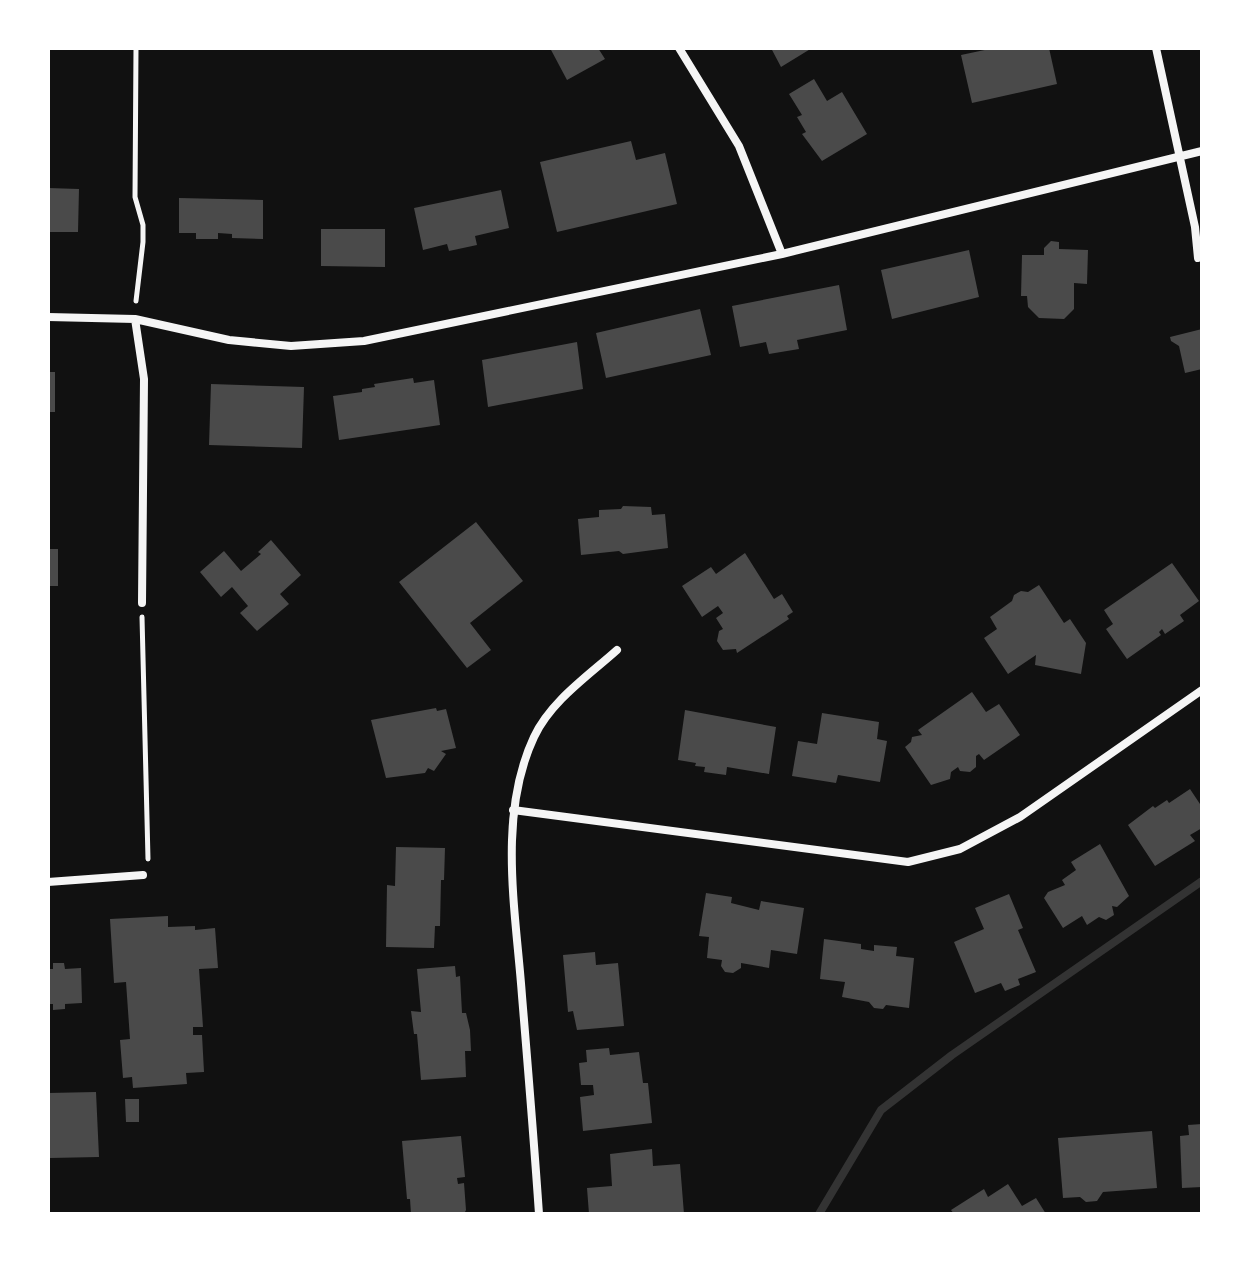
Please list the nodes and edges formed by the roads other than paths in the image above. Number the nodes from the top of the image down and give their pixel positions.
1 (679, 48) edge
2 (1156, 48) edge
3 (1202, 151) edge
4 (1180, 156) junction
5 (782, 254) junction
6 (1198, 258) dead end
7 (48, 317) edge
8 (135, 319) junction
9 (142, 603) road end
10 (617, 650) dead end
11 (1202, 690) edge
12 (513, 810) junction
13 (143, 875) road end
14 (48, 882) edge
15 (539, 1214) edge

1 - 5 street
2 - 4 street
3 - 4 street
4 - 5 street
4 - 6 street
5 - 8 street
7 - 8 street
8 - 9 street
10 - 12 street
11 - 12 street
12 - 15 street
13 - 14 street

